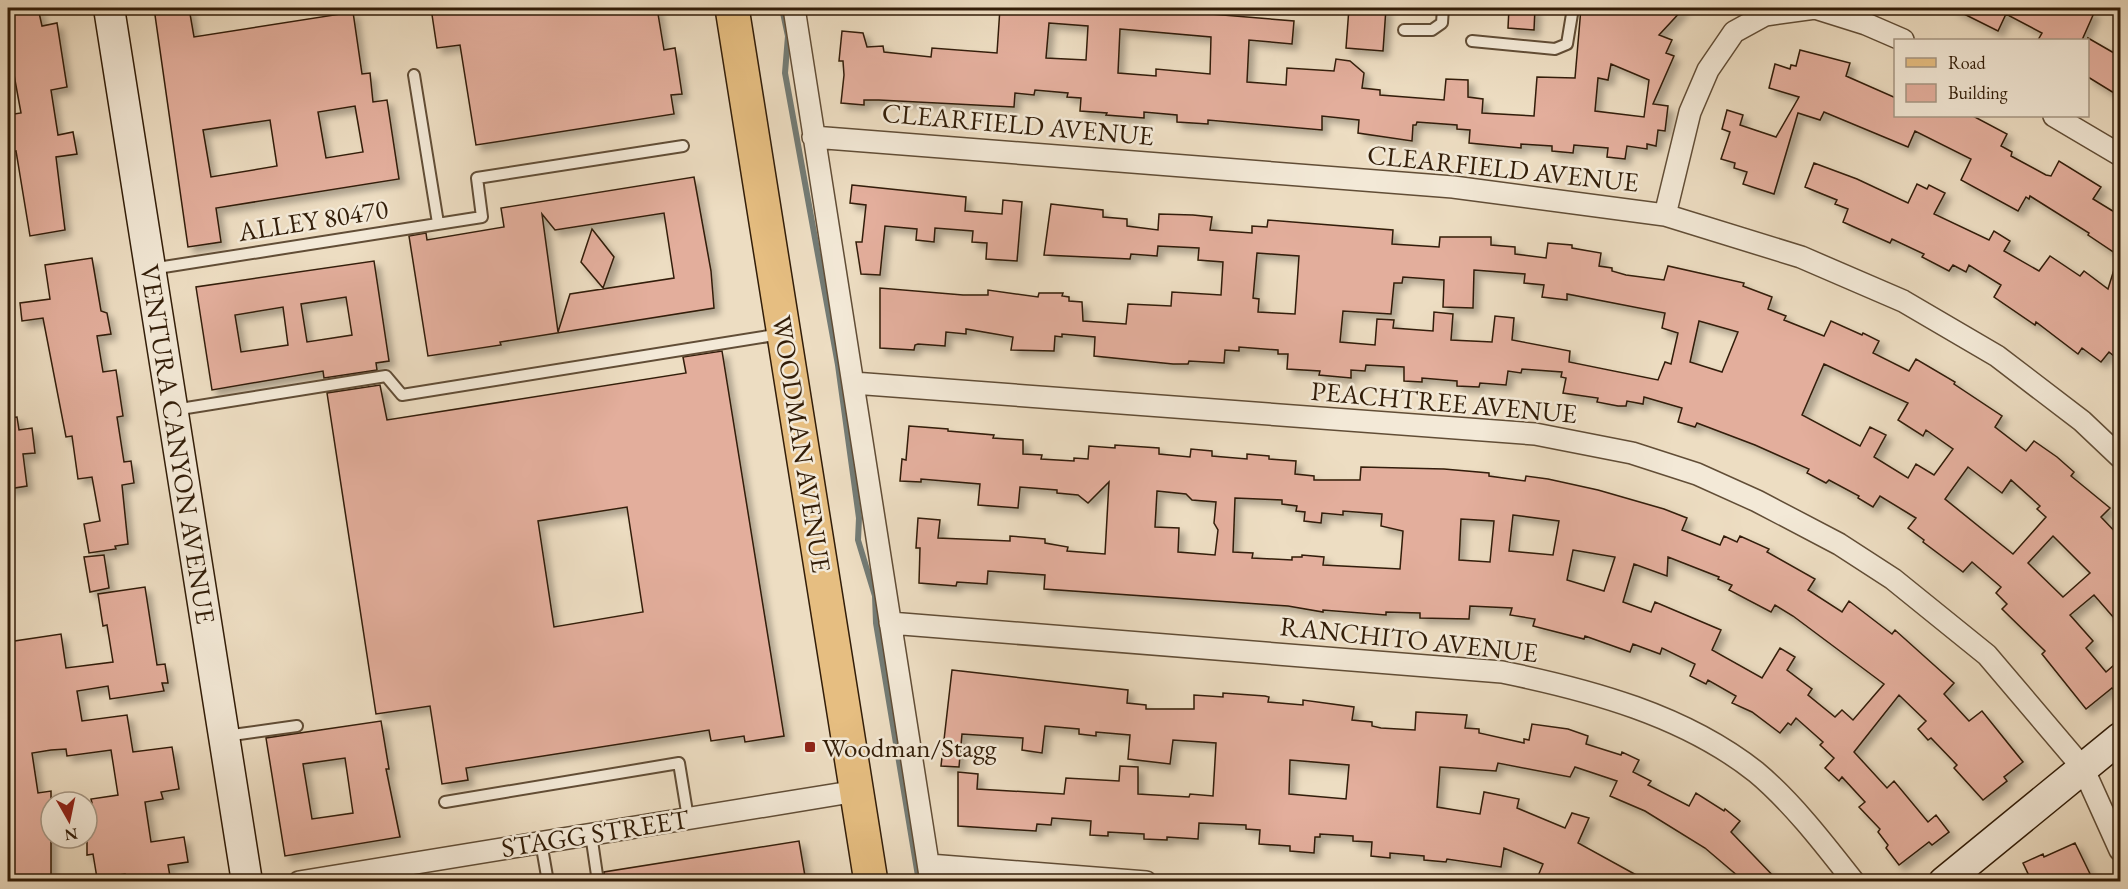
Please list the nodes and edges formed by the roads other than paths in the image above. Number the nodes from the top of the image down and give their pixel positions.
1 (109, 8) edge
2 (732, 8) edge
3 (794, 8) edge
4 (1443, 8) edge
5 (1573, 8) edge
6 (1815, 8) edge
7 (1404, 30) dead end
8 (1901, 39) edge
9 (1472, 41) dead end
10 (414, 75) dead end
11 (2056, 117) edge
12 (813, 137) junction
13 (683, 146) dead end
14 (2121, 155) edge
15 (1665, 215) junction
16 (438, 223) junction
17 (151, 269) junction
18 (784, 333) junction
19 (853, 383) junction
20 (173, 411) junction
21 (2121, 457) edge
22 (890, 622) junction
23 (297, 726) dead end
24 (224, 736) junction
25 (2121, 738) edge
26 (2083, 768) junction
27 (857, 791) junction
28 (445, 802) dead end
29 (688, 818) junction
30 (591, 834) junction
31 (541, 842) junction
32 (2121, 850) edge
33 (930, 874) edge
34 (247, 882) edge
35 (299, 882) edge
36 (548, 882) edge
37 (598, 882) edge
38 (871, 882) edge
39 (1146, 882) edge
40 (1854, 882) edge
41 (1944, 882) edge

1 - 17 street, VENTURA CANYON AVENUE
2 - 18 main road, WOODMAN AVENUE
3 - 12 street
4 - 7 lane
5 - 9 lane
6 - 8 street
6 - 15 street
10 - 16 lane
11 - 14 street
12 - 15 street, CLEARFIELD AVENUE
12 - 19 street
13 - 16 lane, ALLEY 80470
15 - 21 street, CLEARFIELD AVENUE
16 - 17 lane, ALLEY 80470
17 - 20 street, VENTURA CANYON AVENUE
18 - 20 lane
18 - 27 main road, WOODMAN AVENUE
19 - 22 street
19 - 26 street, PEACHTREE AVENUE
20 - 24 street, VENTURA CANYON AVENUE
22 - 33 street
22 - 40 street, RANCHITO AVENUE
23 - 24 lane
24 - 34 street, VENTURA CANYON AVENUE
25 - 26 street
26 - 32 street, PEACHTREE AVENUE
26 - 41 street
27 - 29 street, STAGG STREET
27 - 38 main road, WOODMAN AVENUE
28 - 29 lane
29 - 30 street, STAGG STREET
30 - 31 street, STAGG STREET
30 - 37 lane
31 - 35 street, STAGG STREET
31 - 36 lane
33 - 39 street

